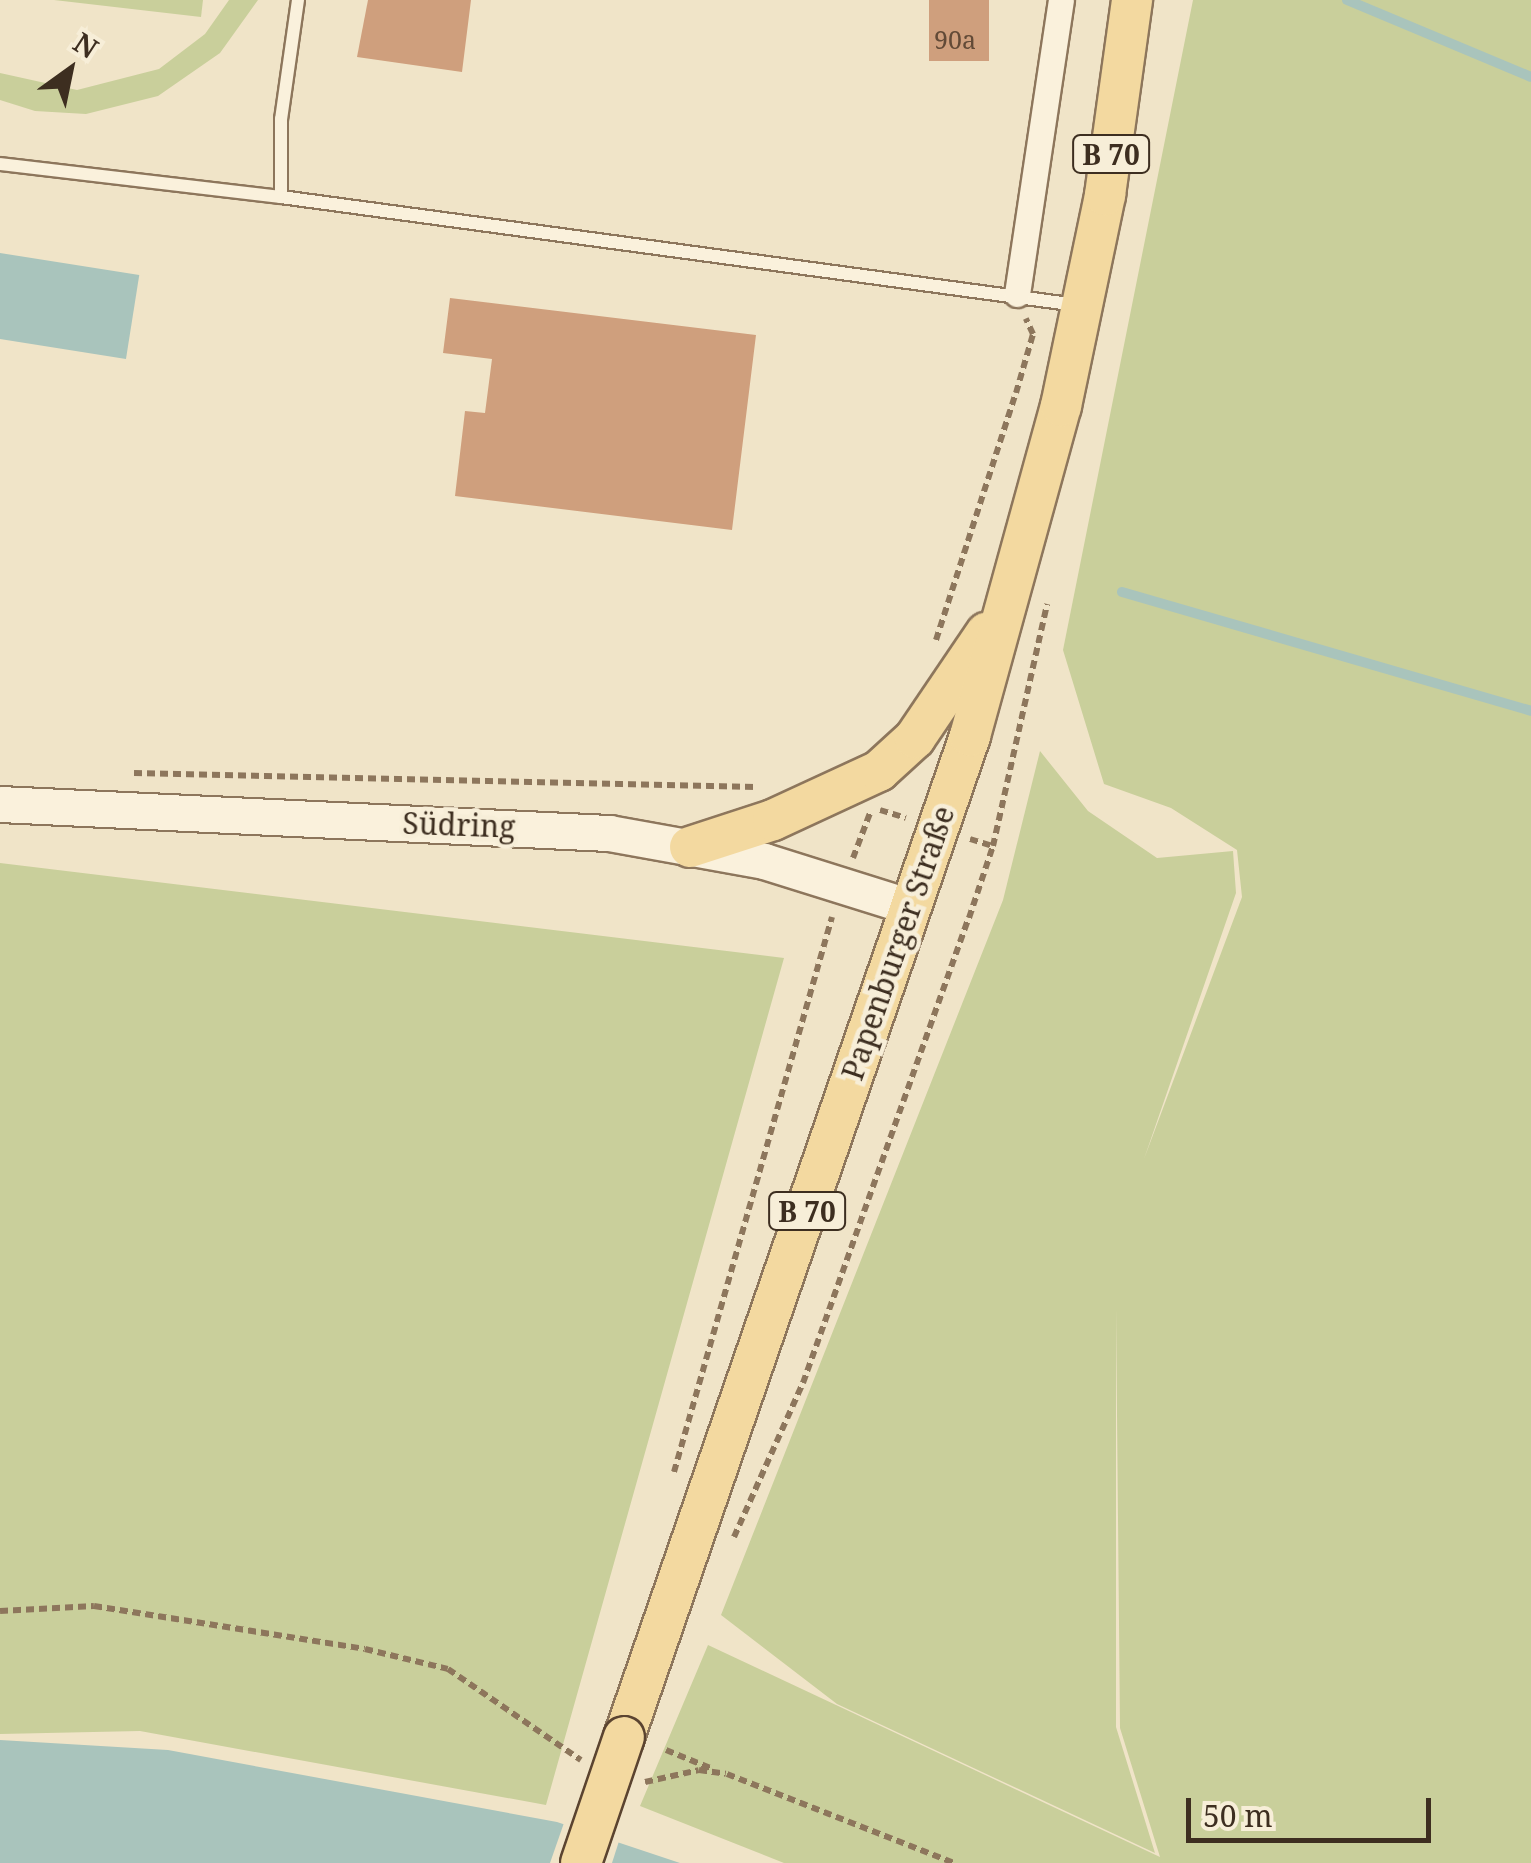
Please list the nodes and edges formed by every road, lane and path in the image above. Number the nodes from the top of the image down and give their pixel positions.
1 (298, 0) edge
2 (1061, 0) edge
3 (1132, 0) edge
4 (0, 164) edge
5 (281, 197) junction
6 (1016, 294) junction
7 (1080, 306) junction
8 (1007, 600) junction
9 (932, 654) dead end
10 (127, 773) dead end
11 (760, 787) dead end
12 (0, 804) edge
13 (872, 808) dead end
14 (993, 846) dead end
15 (690, 847) junction
16 (844, 882) junction
17 (908, 906) junction
18 (819, 951) dead end
19 (671, 1485) dead end
20 (732, 1542) dead end
21 (0, 1611) edge
22 (666, 1750) dead end
23 (595, 1764) dead end
24 (726, 1774) junction
25 (629, 1777) dead end
26 (581, 1863) edge
27 (954, 1863) edge

1 - 5 lane
2 - 6 street
3 - 7 main road, Papenburger Straße / B 70
4 - 5 lane
5 - 6 lane
6 - 7 lane
6 - 9 path
7 - 8 main road, Papenburger Straße / B 70
8 - 15 main road
8 - 17 main road, Papenburger Straße / B 70
10 - 11 path
12 - 15 main road, Südring
13 - 16 path
14 - 20 path
15 - 16 main road, Südring
16 - 17 main road, Südring
17 - 26 main road, Papenburger Straße / B 70, bridge
18 - 19 path
21 - 23 path
22 - 24 path
24 - 25 path
24 - 27 path

